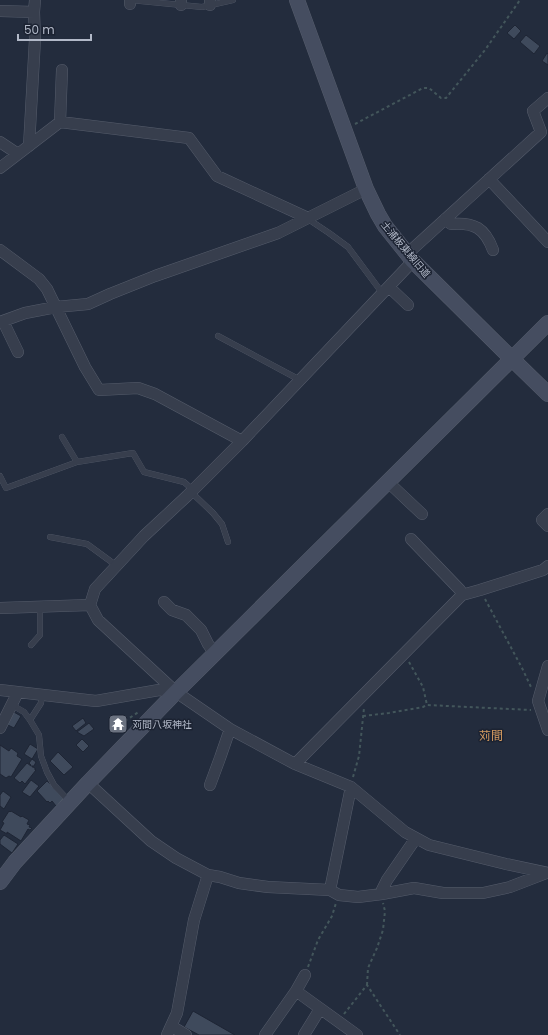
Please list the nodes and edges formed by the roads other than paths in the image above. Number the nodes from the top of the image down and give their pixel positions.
1 (35, 0) edge
2 (233, 0) edge
3 (296, 0) edge
4 (130, 1) edge
5 (181, 2) edge
6 (210, 2) edge
7 (0, 10) edge
8 (34, 12) junction
9 (62, 70) dead end
10 (548, 98) edge
11 (60, 122) junction
12 (0, 142) edge
13 (29, 146) junction
14 (18, 154) junction
15 (0, 168) edge
16 (489, 179) junction
17 (366, 189) junction
18 (308, 218) junction
19 (445, 219) junction
20 (548, 242) edge
21 (0, 250) edge
22 (493, 250) dead end
23 (410, 258) junction
24 (386, 290) junction
25 (408, 305) dead end
26 (56, 307) junction
27 (1, 321) edge
28 (548, 323) edge
29 (218, 336) dead end
30 (18, 352) dead end
31 (512, 359) junction
32 (300, 381) junction
33 (548, 394) edge
34 (62, 437) dead end
35 (242, 441) junction
36 (77, 462) junction
37 (0, 476) edge
38 (388, 482) junction
39 (192, 491) junction
40 (422, 514) dead end
41 (548, 514) edge
42 (548, 526) edge
43 (50, 537) dead end
44 (411, 539) dead end
45 (228, 542) dead end
46 (117, 566) junction
47 (548, 566) edge
48 (462, 595) junction
49 (164, 602) dead end
50 (90, 605) junction
51 (40, 607) junction
52 (0, 608) edge
53 (31, 645) dead end
54 (215, 654) junction
55 (548, 666) edge
56 (0, 690) edge
57 (18, 692) junction
58 (176, 692) junction
59 (42, 694) junction
60 (12, 706) junction
61 (30, 720) junction
62 (0, 728) edge
63 (230, 729) junction
64 (548, 730) edge
65 (295, 764) junction
66 (88, 783) junction
67 (210, 785) dead end
68 (351, 787) junction
69 (71, 802) junction
70 (416, 838) junction
71 (547, 873) edge
72 (208, 875) junction
73 (0, 882) edge
74 (335, 892) junction
75 (382, 894) junction
76 (305, 974) road end
77 (296, 991) junction
78 (320, 1009) junction
79 (169, 1030) edge
80 (186, 1035) edge
81 (265, 1035) edge
82 (304, 1035) edge
83 (357, 1035) edge

1 - 8 street
2 - 6 lane
3 - 17 street, 土浦板東線旧道
4 - 5 lane
5 - 6 lane
7 - 8 street
8 - 13 street
9 - 11 street
10 - 16 street
11 - 13 street
11 - 18 street
12 - 14 street
13 - 14 street
14 - 15 street
16 - 19 street
16 - 20 street
17 - 18 street
17 - 23 street, 土浦板東線旧道
18 - 24 lane
18 - 26 street
19 - 22 street
19 - 23 street
21 - 26 street
23 - 24 street
23 - 31 street, 土浦板東線旧道
24 - 25 street
24 - 32 street
26 - 27 street
26 - 35 street
27 - 30 street
28 - 31 street
29 - 32 lane
31 - 33 street, 土浦板東線旧道
31 - 38 street
32 - 35 street
34 - 36 lane
35 - 39 street
36 - 37 lane
36 - 39 lane
38 - 40 street
38 - 54 street
39 - 45 lane
39 - 46 street
41 - 42 street
43 - 46 lane
44 - 48 street
46 - 50 street
47 - 48 street
48 - 65 street
49 - 54 street
50 - 51 street
50 - 58 street
51 - 52 street
51 - 53 lane
54 - 58 street
55 - 64 street
56 - 57 street
57 - 59 street
57 - 60 street
58 - 59 street
58 - 63 street
58 - 66 street
59 - 61 lane
60 - 61 lane
60 - 62 street
61 - 69 lane
63 - 65 street
63 - 67 street
65 - 68 street
66 - 69 street
66 - 72 street
68 - 70 street
68 - 74 street
69 - 73 street
70 - 71 street
70 - 75 street
71 - 75 street
72 - 74 street
72 - 79 street
74 - 75 street
76 - 77 street
77 - 78 street
77 - 81 street
78 - 82 street
78 - 83 street
79 - 80 street

